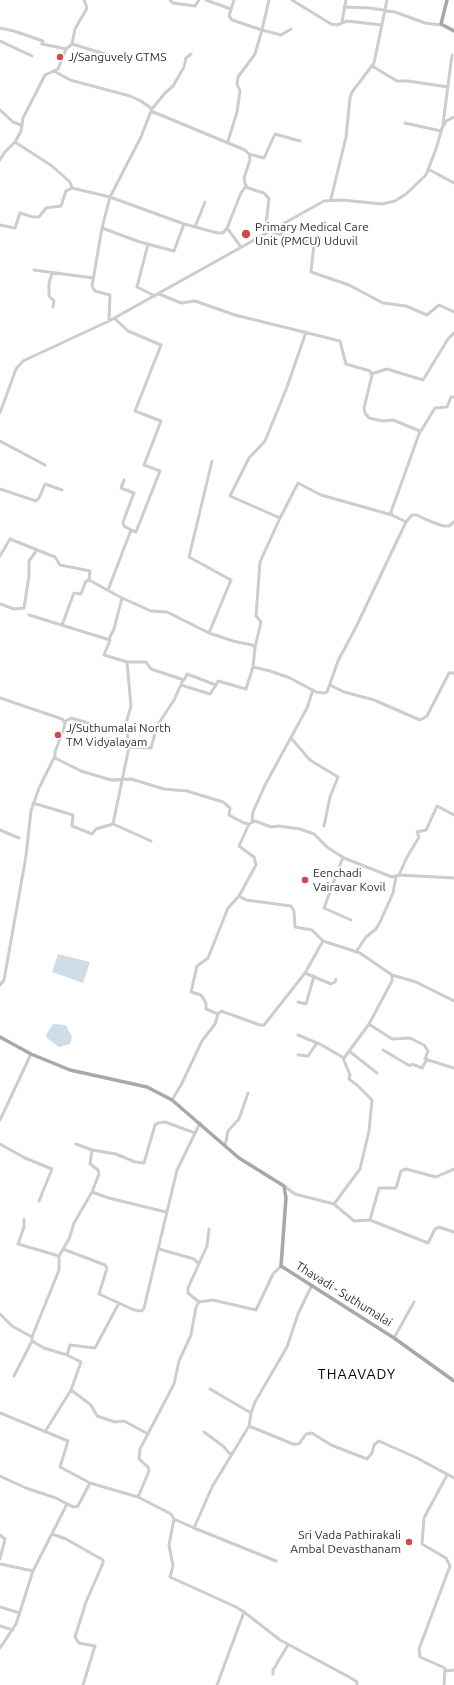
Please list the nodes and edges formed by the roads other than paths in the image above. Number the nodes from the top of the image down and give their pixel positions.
1 (84, 0) edge
2 (170, 0) edge
3 (199, 0) edge
4 (206, 0) edge
5 (234, 0) edge
6 (269, 0) edge
7 (292, 0) edge
8 (346, 0) edge
9 (387, 0) edge
10 (447, 0) edge
11 (344, 7) junction
12 (231, 9) junction
13 (385, 10) junction
14 (342, 22) junction
15 (382, 25) junction
16 (441, 25) junction
17 (0, 28) edge
18 (291, 29) dead end
19 (262, 30) junction
20 (454, 31) edge
21 (0, 41) edge
22 (72, 44) junction
23 (66, 49) junction
24 (191, 54) dead end
25 (452, 55) dead end
26 (32, 56) dead end
27 (116, 57) dead end
28 (372, 66) junction
29 (54, 71) junction
30 (448, 87) junction
31 (0, 110) edge
32 (152, 110) junction
33 (454, 117) edge
34 (405, 123) dead end
35 (21, 125) junction
36 (442, 129) junction
37 (228, 141) junction
38 (300, 141) dead end
39 (15, 142) junction
40 (250, 154) junction
41 (0, 160) edge
42 (428, 170) junction
43 (454, 183) edge
44 (246, 186) junction
45 (72, 188) junction
46 (110, 197) junction
47 (331, 199) junction
48 (205, 202) dead end
49 (184, 224) junction
50 (0, 225) edge
51 (195, 227) junction
52 (102, 228) junction
53 (226, 228) junction
54 (267, 232) junction
55 (148, 244) junction
56 (241, 247) junction
57 (34, 270) dead end
58 (52, 273) junction
59 (93, 278) junction
60 (157, 295) junction
61 (53, 307) dead end
62 (454, 312) edge
63 (114, 318) junction
64 (109, 321) junction
65 (306, 332) junction
66 (454, 333) edge
67 (371, 374) junction
68 (454, 397) edge
69 (0, 413) edge
70 (420, 431) junction
71 (0, 441) edge
72 (212, 461) dead end
73 (45, 465) dead end
74 (124, 480) dead end
75 (0, 489) edge
76 (62, 490) dead end
77 (392, 515) junction
78 (280, 518) junction
79 (406, 522) junction
80 (454, 522) edge
81 (131, 530) junction
82 (37, 550) junction
83 (0, 556) edge
84 (91, 566) dead end
85 (90, 571) junction
86 (89, 580) junction
87 (108, 590) junction
88 (122, 598) junction
89 (0, 604) edge
90 (28, 615) dead end
91 (62, 625) junction
92 (209, 633) junction
93 (108, 639) junction
94 (255, 647) junction
95 (127, 662) junction
96 (253, 668) junction
97 (454, 673) edge
98 (183, 680) junction
99 (181, 685) junction
100 (216, 685) junction
101 (330, 685) junction
102 (313, 690) junction
103 (0, 698) edge
104 (64, 722) junction
105 (127, 731) junction
106 (291, 738) junction
107 (129, 747) junction
108 (54, 758) junction
109 (122, 779) junction
110 (33, 803) junction
111 (454, 815) edge
112 (252, 821) junction
113 (113, 824) junction
114 (248, 824) junction
115 (324, 826) dead end
116 (0, 830) edge
117 (19, 838) dead end
118 (151, 841) dead end
119 (343, 858) junction
120 (398, 876) junction
121 (454, 878) edge
122 (239, 896) junction
123 (351, 920) dead end
124 (323, 941) junction
125 (356, 952) junction
126 (305, 973) junction
127 (392, 975) junction
128 (314, 976) junction
129 (336, 979) dead end
130 (0, 985) edge
131 (454, 1000) edge
132 (298, 1002) dead end
133 (218, 1014) junction
134 (369, 1024) junction
135 (298, 1035) dead end
136 (0, 1037) edge
137 (317, 1043) junction
138 (383, 1050) dead end
139 (349, 1051) junction
140 (31, 1054) junction
141 (298, 1055) dead end
142 (343, 1058) junction
143 (427, 1060) junction
144 (454, 1068) edge
145 (377, 1073) dead end
146 (248, 1093) dead end
147 (172, 1100) junction
148 (0, 1120) edge
149 (200, 1123) junction
150 (195, 1133) junction
151 (0, 1144) edge
152 (76, 1144) dead end
153 (225, 1146) junction
154 (92, 1150) junction
155 (454, 1169) edge
156 (284, 1186) junction
157 (92, 1192) junction
158 (39, 1202) dead end
159 (334, 1204) junction
160 (166, 1212) junction
161 (24, 1219) dead end
162 (370, 1220) junction
163 (210, 1229) dead end
164 (454, 1232) edge
165 (62, 1249) junction
166 (159, 1249) junction
167 (59, 1256) junction
168 (199, 1264) junction
169 (281, 1266) junction
170 (312, 1285) junction
171 (199, 1302) junction
172 (414, 1302) dead end
173 (119, 1303) junction
174 (0, 1314) edge
175 (32, 1337) junction
176 (394, 1338) junction
177 (32, 1341) junction
178 (67, 1355) junction
179 (14, 1376) dead end
180 (454, 1381) edge
181 (210, 1389) dead end
182 (71, 1390) junction
183 (0, 1413) edge
184 (251, 1413) junction
185 (249, 1426) junction
186 (46, 1432) junction
187 (204, 1432) dead end
188 (148, 1434) junction
189 (231, 1455) junction
190 (447, 1475) junction
191 (0, 1476) edge
192 (454, 1478) edge
193 (90, 1483) junction
194 (138, 1497) junction
195 (67, 1504) junction
196 (174, 1519) junction
197 (194, 1528) junction
198 (52, 1534) junction
199 (0, 1535) edge
200 (0, 1559) edge
201 (276, 1560) dead end
202 (0, 1564) edge
203 (33, 1571) junction
204 (0, 1607) edge
205 (244, 1612) junction
206 (20, 1613) junction
207 (0, 1626) edge
208 (13, 1630) junction
209 (288, 1645) junction
210 (0, 1648) edge
211 (454, 1670) edge
212 (446, 1671) junction
213 (273, 1674) dead end
214 (84, 1685) edge
215 (217, 1685) edge
216 (357, 1685) edge
217 (444, 1685) edge

1 - 22 street
2 - 3 street
4 - 12 street
5 - 12 street
6 - 19 street
7 - 14 street
8 - 11 street
9 - 13 street
10 - 16 main road
11 - 13 street
11 - 14 street
12 - 19 street
13 - 15 street
13 - 16 street
14 - 15 street
15 - 28 street
16 - 20 main road
17 - 23 street
18 - 19 street
19 - 37 street
21 - 26 street
22 - 23 street
22 - 27 street
23 - 29 street
24 - 32 street
25 - 30 street
28 - 30 street
28 - 47 street
29 - 32 street
29 - 35 street
30 - 36 street
31 - 35 street
32 - 37 street
32 - 46 street
33 - 36 street
34 - 36 street
35 - 39 street
36 - 42 street
37 - 40 street
38 - 40 street
39 - 41 street
39 - 45 street
40 - 44 street
42 - 43 street
42 - 47 street
44 - 53 street
44 - 54 street
45 - 46 street
45 - 50 street
46 - 49 street
46 - 52 street
47 - 54 street
48 - 51 street
49 - 51 street
49 - 55 street
51 - 53 street
52 - 55 street
52 - 59 street
53 - 56 street
54 - 56 street
54 - 62 street
55 - 60 street
56 - 60 street
57 - 58 street
58 - 59 street
58 - 61 street
59 - 64 street
60 - 63 street
60 - 65 street
63 - 64 street
63 - 81 street
64 - 69 street
65 - 67 street
65 - 78 street
66 - 67 street
67 - 70 street
68 - 70 street
70 - 77 street
71 - 73 street
72 - 92 street
74 - 81 street
75 - 76 street
77 - 78 street
77 - 79 street
78 - 94 street
79 - 80 street
79 - 101 street
81 - 87 street
82 - 83 street
82 - 85 street
82 - 89 street
84 - 85 street
85 - 86 street
86 - 87 street
86 - 91 street
87 - 88 street
88 - 92 street
88 - 93 street
90 - 91 street
91 - 93 street
92 - 94 street
93 - 95 street
94 - 96 street
95 - 98 street
95 - 105 street
96 - 100 street
96 - 102 street
97 - 101 street
98 - 99 street
98 - 100 street
99 - 100 street
99 - 107 street
101 - 102 street
102 - 106 street
103 - 104 street
104 - 105 street
104 - 108 street
105 - 107 street
106 - 112 street
106 - 115 street
107 - 109 street
108 - 109 street
108 - 110 street
109 - 113 street
109 - 114 street
110 - 113 street
110 - 130 street
111 - 120 street
112 - 114 street
112 - 119 street
113 - 118 street
114 - 122 street
116 - 117 street
119 - 120 street
119 - 123 street
120 - 121 street
120 - 125 street
122 - 124 street
122 - 133 street
124 - 125 street
124 - 126 street
125 - 127 street
126 - 128 street
126 - 133 street
127 - 131 street
127 - 134 street
128 - 129 street
128 - 132 street
133 - 147 street
134 - 139 street
134 - 143 street
135 - 137 street
136 - 140 main road
137 - 141 street
137 - 142 street
138 - 143 street
139 - 142 street
139 - 145 street
140 - 147 main road
140 - 148 street
142 - 159 street
143 - 144 street
146 - 153 street
147 - 149 main road
149 - 150 street
149 - 153 main road
150 - 154 street
150 - 160 street
151 - 158 street
152 - 154 street
153 - 156 main road
154 - 157 street
155 - 162 street
156 - 159 street
156 - 169 main road, Thavadi - Suthumalai
157 - 160 street
157 - 165 street
159 - 162 street
160 - 166 street
161 - 167 street
162 - 164 street
163 - 168 street
165 - 167 street
165 - 173 street
166 - 168 street
166 - 173 street
167 - 175 street
168 - 171 street
169 - 170 main road, Thavadi - Suthumalai
169 - 171 street
170 - 176 main road, Thavadi - Suthumalai
170 - 184 street
171 - 188 street
172 - 176 street
173 - 178 street
174 - 175 street
175 - 177 street
176 - 180 main road, Thavadi - Suthumalai
177 - 178 street
177 - 179 street
178 - 182 street
181 - 184 street
182 - 186 street
182 - 188 street
183 - 186 street
184 - 185 street
185 - 189 street
185 - 190 street
186 - 193 street
187 - 189 street
188 - 194 street
189 - 197 street
190 - 192 street
190 - 212 street
191 - 195 street
193 - 194 street
193 - 195 street
194 - 196 street
195 - 198 street
196 - 197 street
196 - 205 street
197 - 201 street
198 - 203 street
198 - 214 street
199 - 200 street
202 - 203 street
203 - 206 street
204 - 206 street
205 - 209 street
205 - 215 street
206 - 208 street
207 - 208 street
208 - 210 street
209 - 213 street
209 - 216 street
211 - 212 street
212 - 217 street

